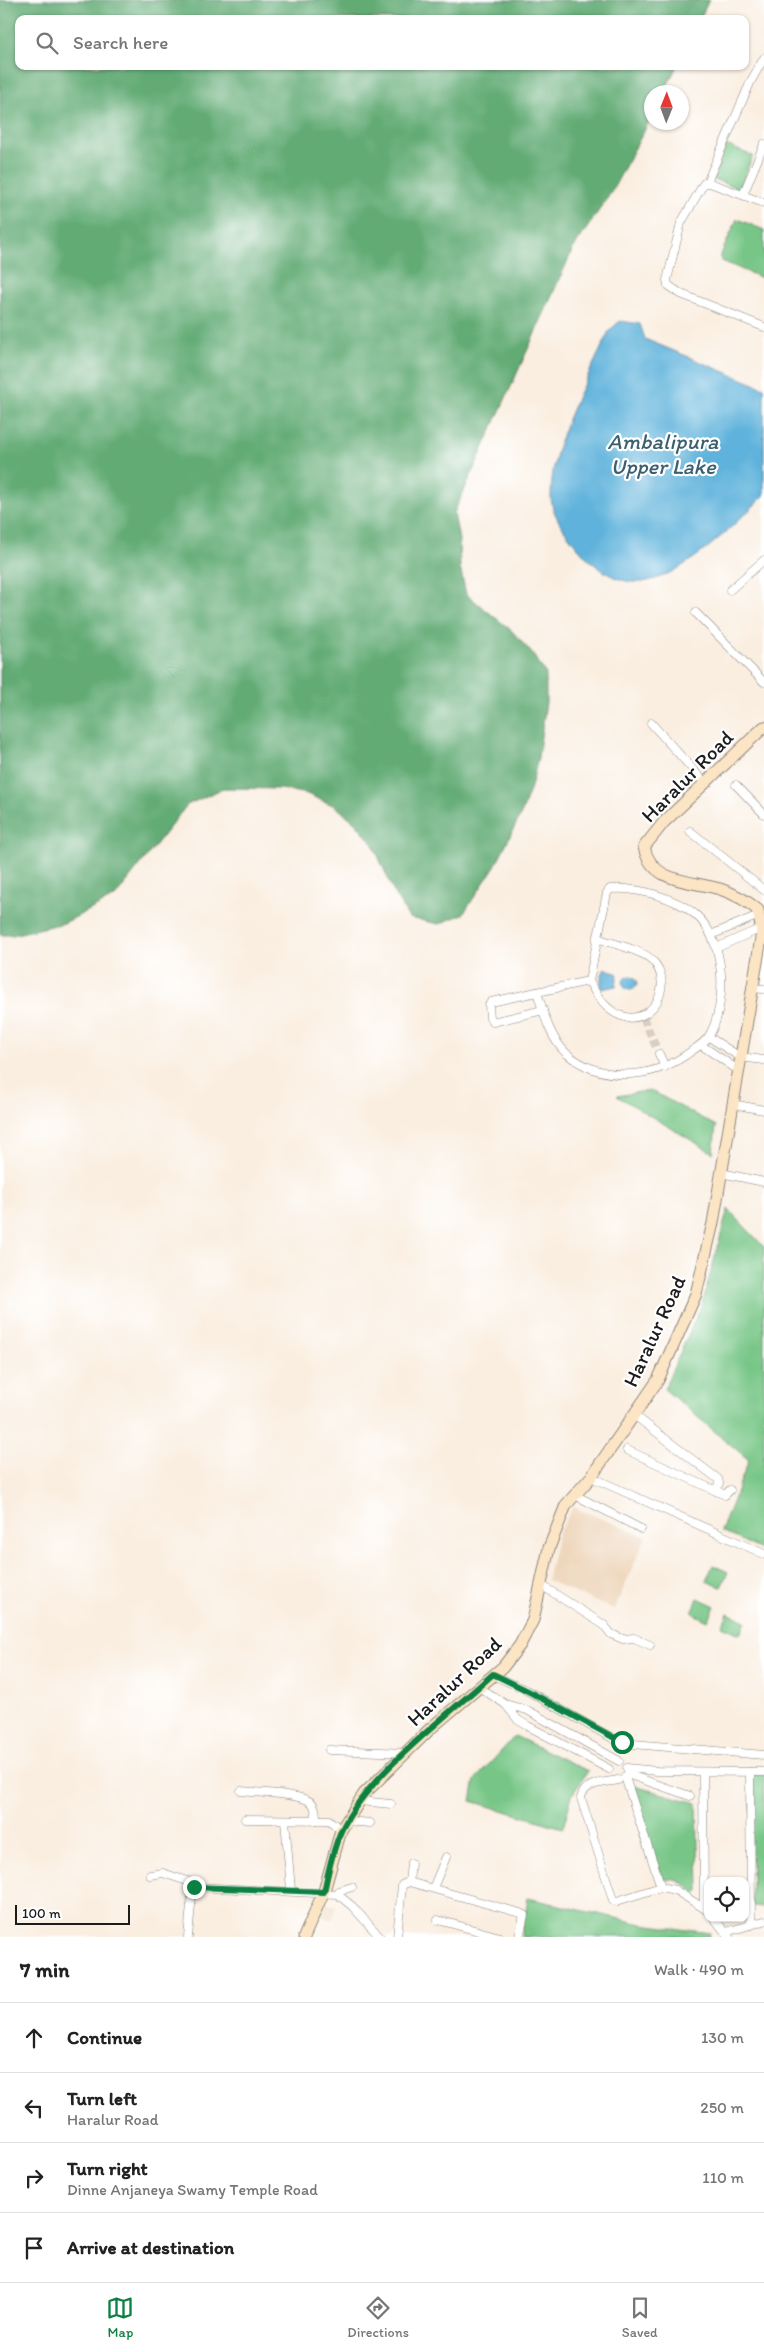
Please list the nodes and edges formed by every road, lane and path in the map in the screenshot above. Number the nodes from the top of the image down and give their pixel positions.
1 (763, 62) edge
2 (764, 144) edge
3 (707, 182) junction
4 (743, 195) junction
5 (764, 203) edge
6 (764, 327) edge
7 (764, 560) edge
8 (730, 590) dead end
9 (696, 613) dead end
10 (764, 682) edge
11 (651, 723) dead end
12 (764, 727) edge
13 (705, 783) junction
14 (736, 786) dead end
15 (764, 814) edge
16 (690, 831) dead end
17 (764, 890) edge
18 (761, 923) edge
19 (710, 935) junction
20 (598, 938) junction
21 (716, 948) junction
22 (589, 981) junction
23 (751, 988) junction
24 (764, 989) edge
25 (537, 992) junction
26 (543, 1010) junction
27 (708, 1037) junction
28 (701, 1045) junction
29 (660, 1054) tunnel mouth
30 (740, 1057) junction
31 (764, 1060) edge
32 (666, 1067) junction
33 (738, 1070) junction
34 (732, 1104) junction
35 (764, 1110) edge
36 (721, 1173) junction
37 (764, 1182) edge
38 (634, 1415) junction
39 (628, 1450) dead end
40 (591, 1477) junction
41 (730, 1490) dead end
42 (716, 1491) junction
43 (575, 1495) junction
44 (641, 1529) dead end
45 (764, 1554) edge
46 (541, 1585) junction
47 (650, 1645) dead end
48 (493, 1674) junction
49 (479, 1687) junction
50 (505, 1704) junction
51 (329, 1750) dead end
52 (406, 1752) junction
53 (764, 1755) edge
54 (618, 1761) junction
55 (609, 1769) junction
56 (703, 1772) junction
57 (750, 1772) junction
58 (764, 1772) edge
59 (624, 1775) junction
60 (241, 1792) dead end
61 (690, 1796) dead end
62 (360, 1801) junction
63 (391, 1804) dead end
64 (246, 1819) dead end
65 (286, 1820) junction
66 (316, 1820) junction
67 (370, 1823) dead end
68 (344, 1826) junction
69 (446, 1857) dead end
70 (411, 1863) dead end
71 (150, 1875) dead end
72 (705, 1877) edge
73 (409, 1882) junction
74 (194, 1887) junction
75 (352, 1887) dead end
76 (660, 1887) junction
77 (434, 1888) junction
78 (291, 1890) junction
79 (324, 1892) junction
80 (337, 1894) junction
81 (704, 1907) edge
82 (438, 1920) dead end
83 (717, 1922) edge
84 (764, 1922) edge
85 (751, 1925) junction
86 (727, 1935) edge
87 (188, 1937) edge
88 (304, 1937) edge
89 (380, 1937) edge
90 (397, 1937) edge
91 (500, 1937) edge
92 (519, 1937) edge

1 - 3 street
2 - 4 street
3 - 4 street
3 - 6 street
4 - 5 street
7 - 8 street
9 - 10 street
11 - 13 street
12 - 13 street, Haralur Road
13 - 18 street, Haralur Road
14 - 15 street
16 - 17 street
18 - 19 street
18 - 21 street
18 - 23 street, Haralur Road
19 - 20 street
19 - 21 street
20 - 22 street
20 - 22 street
21 - 27 street
22 - 25 street
23 - 24 street
23 - 30 street, Haralur Road
25 - 26 street
25 - 26 street
26 - 32 street
27 - 28 street
27 - 30 street
28 - 32 street
28 - 33 street
29 - 32 street
30 - 31 street
30 - 33 street, Haralur Road
33 - 34 street, Haralur Road
34 - 35 street
34 - 36 street, Haralur Road
36 - 37 street
36 - 38 street, Haralur Road
38 - 40 street, Haralur Road
38 - 42 street
39 - 42 street
40 - 43 street, Haralur Road
40 - 45 street
41 - 42 street
43 - 44 street
43 - 46 street, Haralur Road
46 - 47 street
46 - 48 street, Haralur Road
48 - 49 street, Haralur Road
48 - 53 street
49 - 50 street
49 - 52 street, Haralur Road
50 - 54 street
50 - 55 street
51 - 52 street
52 - 62 street, Haralur Road
54 - 55 street
54 - 59 street
55 - 59 street
56 - 57 street
56 - 59 street
56 - 72 street
57 - 58 street
57 - 85 street
59 - 61 street
59 - 76 street
59 - 76 street
60 - 66 street
62 - 63 street
62 - 68 street, Haralur Road
64 - 65 street
65 - 66 street
65 - 78 street
66 - 68 street
67 - 68 street
68 - 79 street, Haralur Road
69 - 77 street
70 - 73 street
71 - 74 street
73 - 77 street
73 - 90 street
74 - 78 street
74 - 87 street
75 - 80 street
76 - 81 street
77 - 92 street
78 - 79 street
79 - 80 street
79 - 88 street, Haralur Road
80 - 89 street
82 - 91 street
83 - 86 street
84 - 85 street
85 - 86 street

